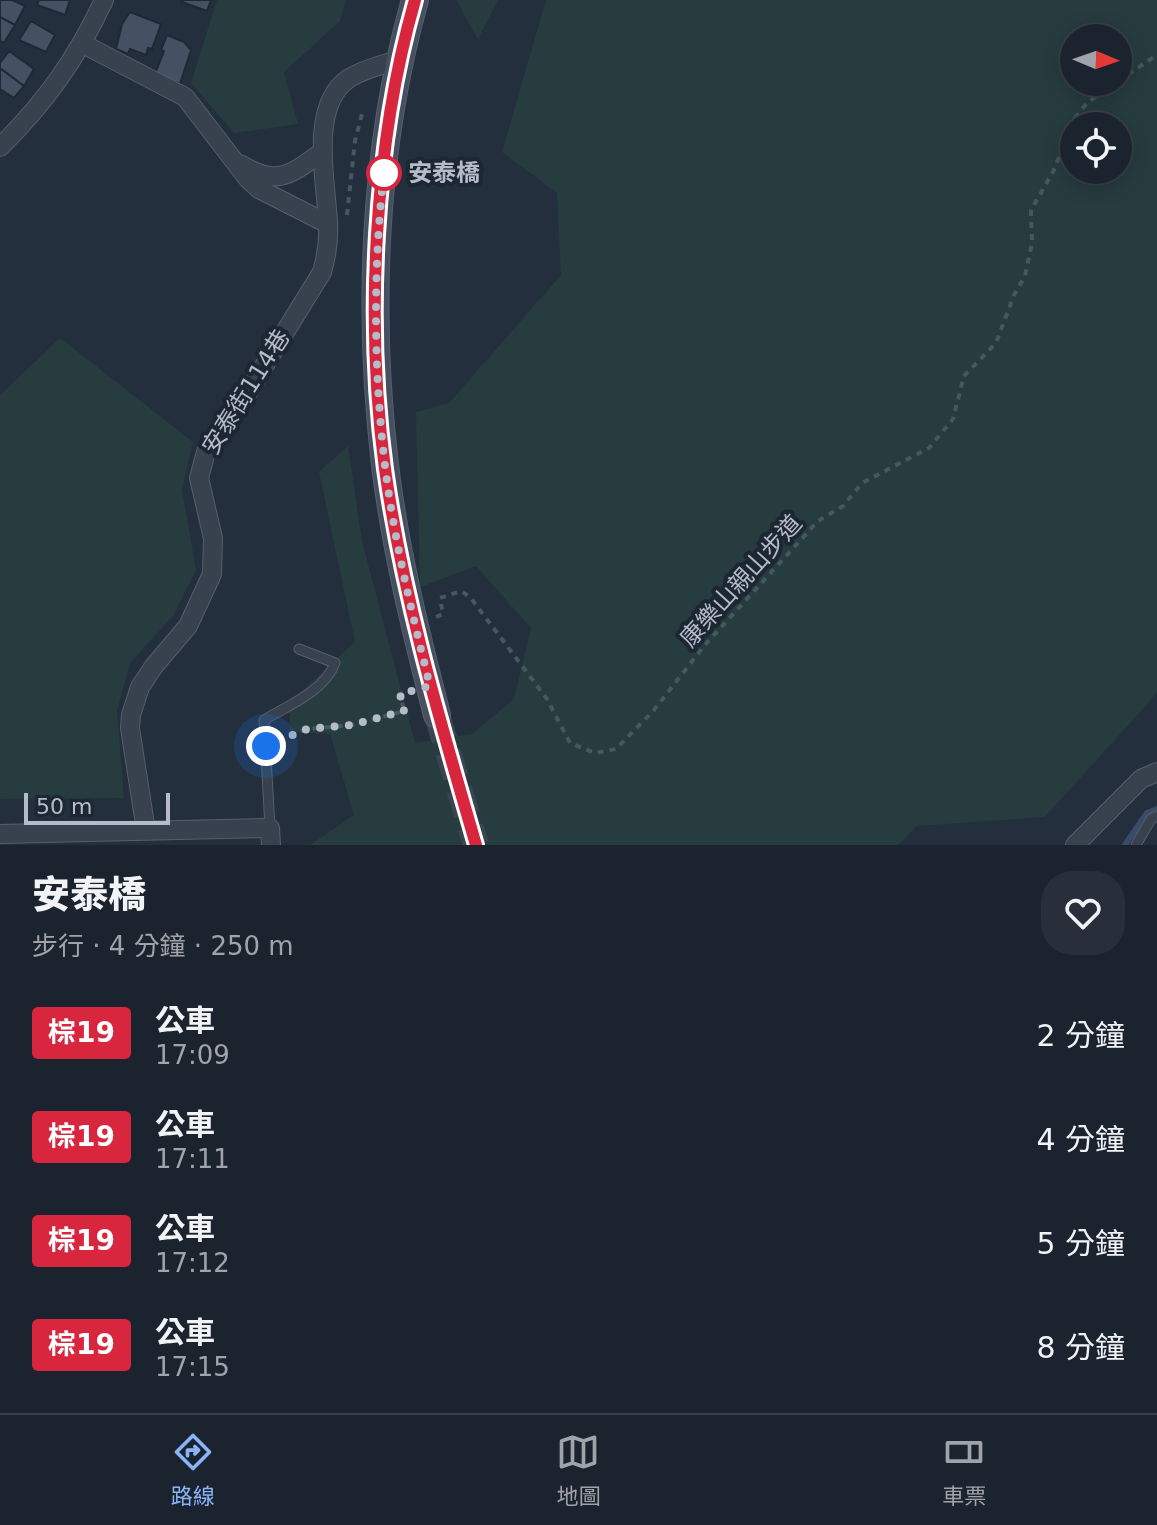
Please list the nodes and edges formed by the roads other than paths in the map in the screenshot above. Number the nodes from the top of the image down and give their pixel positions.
1 (104, 0) edge
2 (415, 0) edge
3 (83, 44) junction
4 (400, 59) junction
5 (0, 147) edge
6 (322, 152) junction
7 (236, 161) junction
8 (328, 224) junction
9 (299, 649) dead end
10 (437, 715) tunnel mouth
11 (1157, 772) edge
12 (1157, 816) edge
13 (146, 831) junction
14 (0, 834) edge
15 (271, 837) edge
16 (98, 838) edge
17 (1075, 845) edge
18 (1136, 845) edge

1 - 3 street
2 - 4 street
3 - 5 street
3 - 7 street
4 - 6 street, 安泰街114巷
4 - 10 street
6 - 7 street
6 - 8 street, 安泰街114巷
7 - 8 street
8 - 13 street, 安泰街114巷
9 - 15 lane
11 - 17 street
12 - 18 lane
13 - 15 street
13 - 16 street
14 - 16 street

